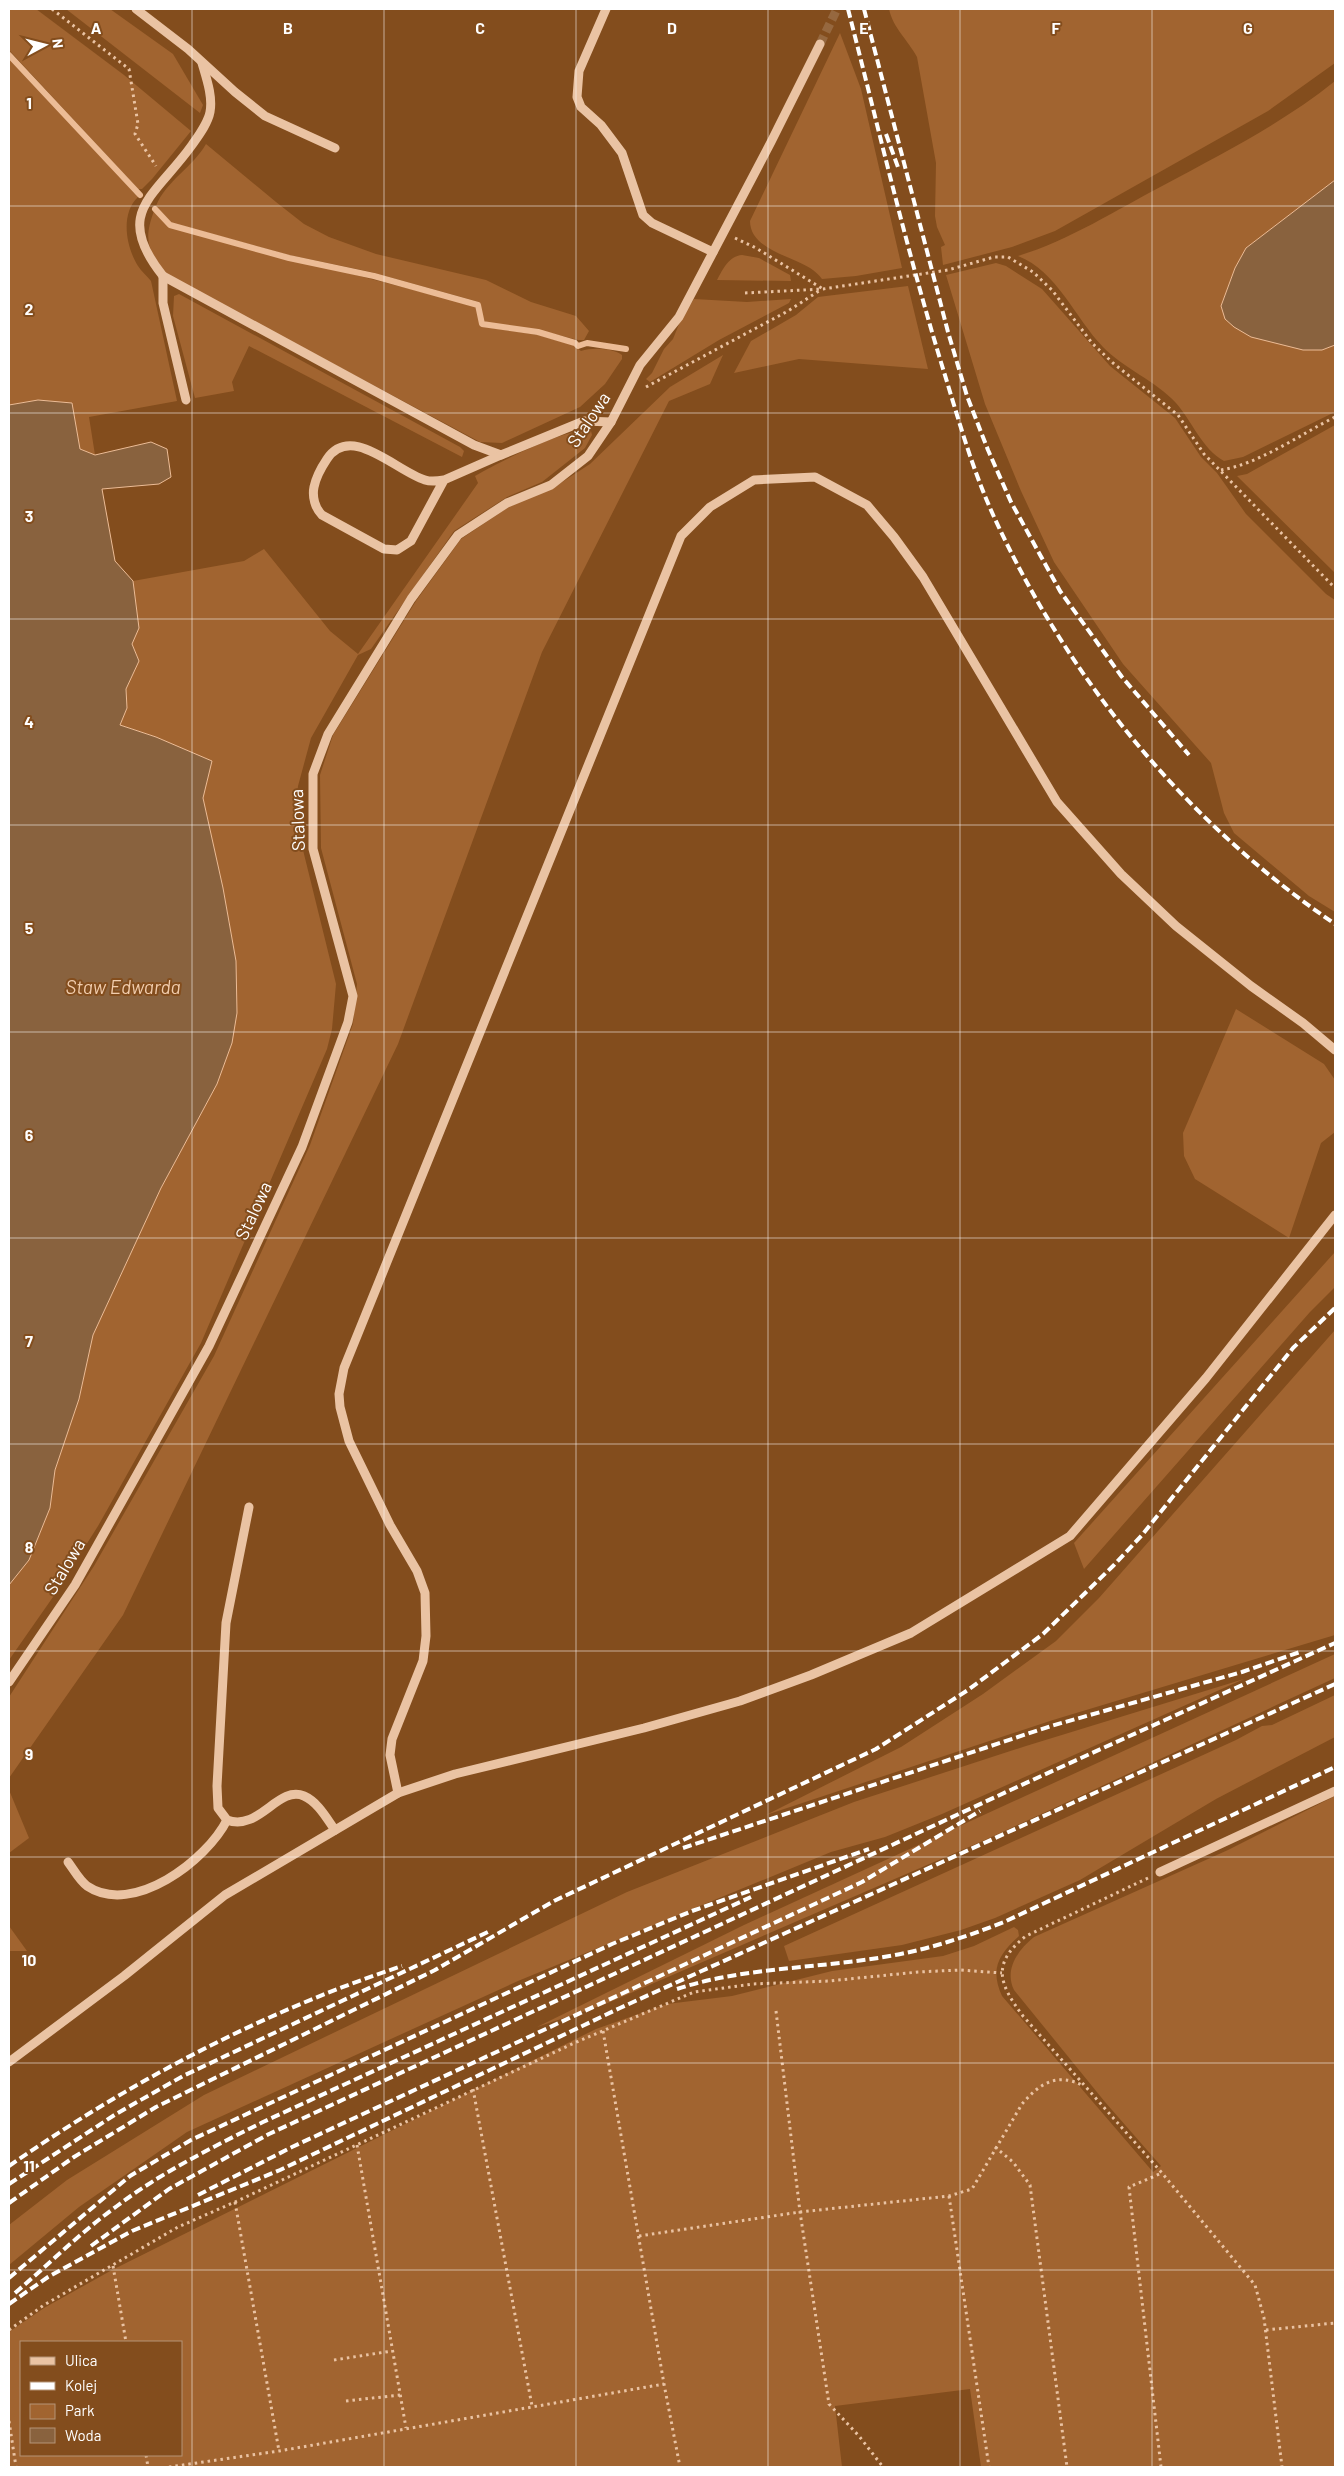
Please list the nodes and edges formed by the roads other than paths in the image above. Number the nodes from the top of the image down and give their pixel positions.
1 (136, 9) edge
2 (606, 9) edge
3 (820, 44) tunnel mouth
4 (202, 63) junction
5 (335, 148) dead end
6 (713, 252) junction
7 (163, 276) junction
8 (186, 400) dead end
9 (611, 422) junction
10 (501, 456) junction
11 (444, 480) junction
12 (1335, 1050) edge
13 (1335, 1214) edge
14 (249, 1507) dead end
15 (9, 1682) edge
16 (1335, 1791) edge
17 (398, 1793) junction
18 (227, 1820) junction
19 (335, 1830) junction
20 (68, 1862) dead end
21 (1160, 1872) road end
22 (9, 2062) edge

1 - 4 street
2 - 6 street
3 - 6 street, Stalowa
4 - 5 street
4 - 7 street
6 - 9 street, Stalowa
7 - 8 street
7 - 10 street
9 - 10 street
9 - 15 street, Stalowa
10 - 11 street
11 - 11 street
12 - 17 street
13 - 17 street
14 - 18 street
16 - 21 street
17 - 19 street
18 - 19 street
18 - 20 street
19 - 22 street

